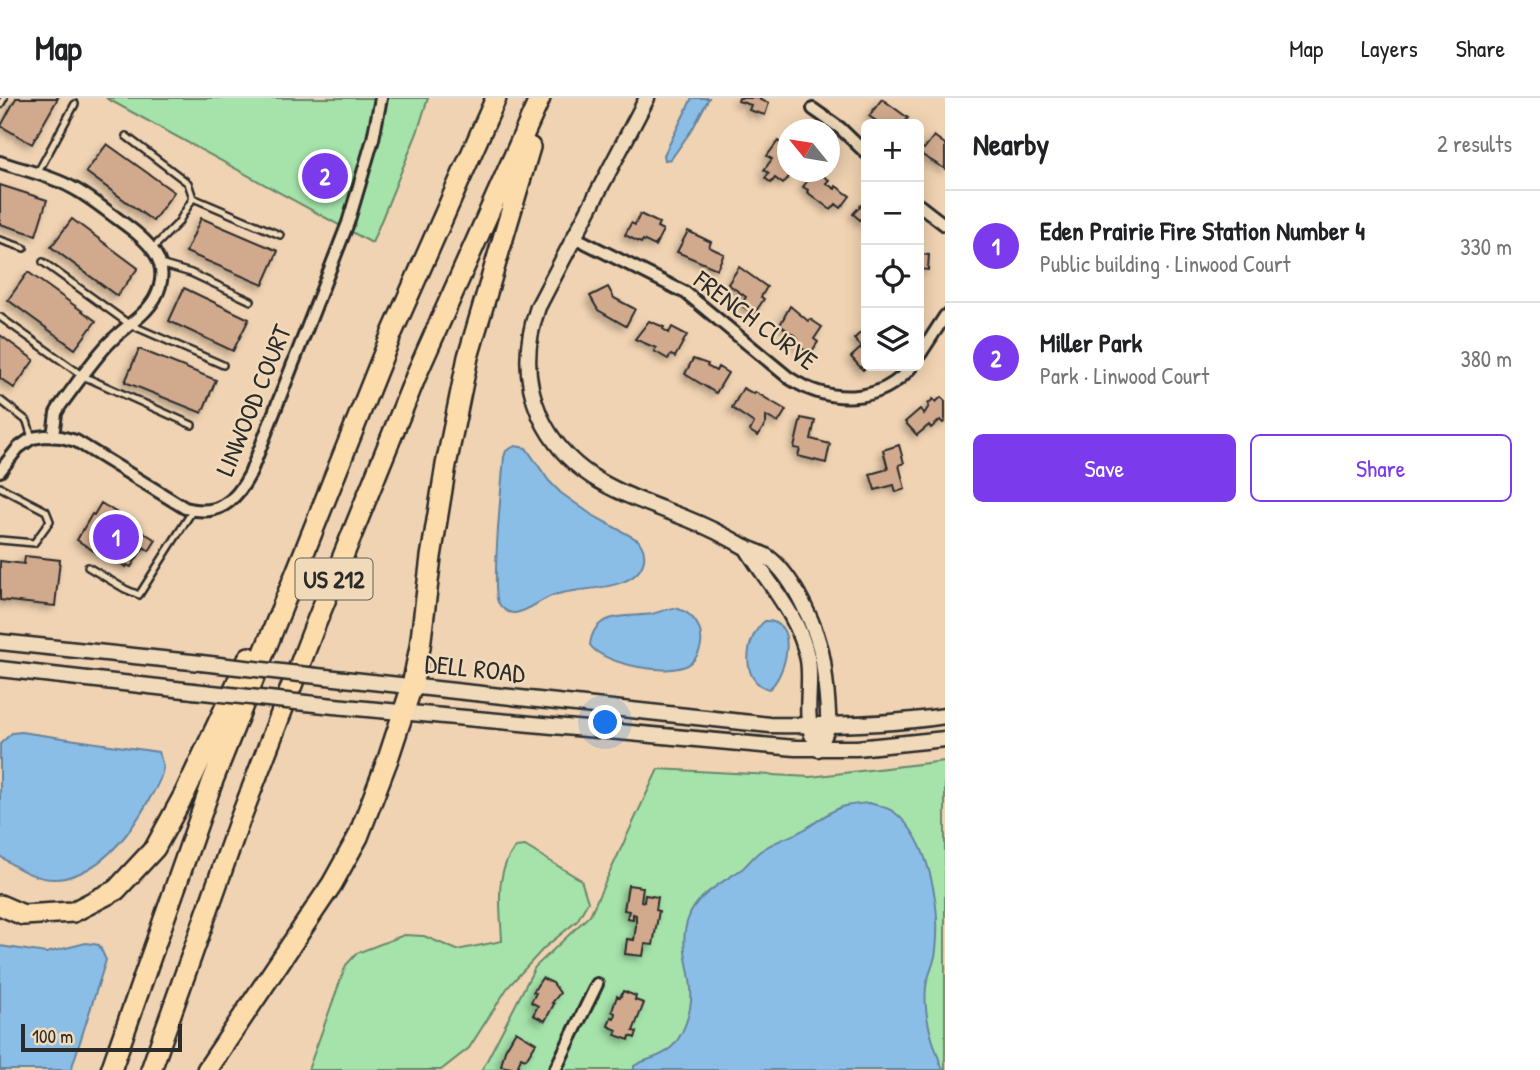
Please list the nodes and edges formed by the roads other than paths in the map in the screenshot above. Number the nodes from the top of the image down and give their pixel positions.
1 (4, 98) edge
2 (381, 98) edge
3 (496, 98) edge
4 (540, 98) edge
5 (551, 98) edge
6 (647, 98) edge
7 (75, 104) dead end
8 (0, 105) edge
9 (813, 109) dead end
10 (126, 136) dead end
11 (861, 148) edge
12 (0, 162) edge
13 (37, 174) junction
14 (193, 198) junction
15 (924, 209) edge
16 (945, 225) edge
17 (280, 235) dead end
18 (574, 237) junction
19 (0, 240) edge
20 (24, 248) dead end
21 (153, 248) junction
22 (43, 262) dead end
23 (159, 264) junction
24 (251, 301) dead end
25 (945, 316) edge
26 (0, 317) edge
27 (129, 324) junction
28 (392, 333) junction
29 (924, 348) edge
30 (223, 365) dead end
31 (906, 371) edge
32 (83, 376) junction
33 (0, 400) edge
34 (192, 425) dead end
35 (53, 436) junction
36 (32, 438) junction
37 (0, 471) edge
38 (0, 487) edge
39 (193, 510) junction
40 (0, 540) edge
41 (746, 547) junction
42 (88, 567) dead end
43 (0, 642) edge
44 (0, 669) edge
45 (412, 686) junction
46 (401, 712) junction
47 (945, 716) edge
48 (809, 726) junction
49 (828, 726) junction
50 (945, 739) edge
51 (818, 749) junction
52 (0, 905) edge
53 (597, 984) dead end
54 (111, 1070) edge
55 (151, 1070) edge
56 (207, 1070) edge
57 (555, 1070) edge

1 - 8 lane
2 - 39 street, LINWOOD COURT
3 - 28 highway, US 212
4 - 55 highway, US 212
5 - 45 highway
6 - 18 main road
7 - 13 lane
9 - 11 street
10 - 14 lane
12 - 13 street
13 - 21 street
14 - 17 lane
14 - 21 lane
15 - 16 street
18 - 31 street, FRENCH CURVE
18 - 41 main road
19 - 20 lane
21 - 23 street
22 - 27 lane
23 - 24 lane
23 - 27 street
25 - 29 street
26 - 32 lane
27 - 30 lane
27 - 32 street
28 - 52 highway
28 - 54 highway, US 212
32 - 34 lane
32 - 35 street
33 - 36 lane
35 - 36 street
35 - 39 street
36 - 37 street
38 - 40 lane
39 - 42 lane
41 - 48 main road
41 - 49 main road
43 - 45 main road, DELL ROAD, bridge
44 - 46 main road, DELL ROAD, bridge
45 - 46 highway
45 - 48 main road, DELL ROAD
46 - 51 main road, DELL ROAD
46 - 56 highway
47 - 49 main road, DELL ROAD
48 - 49 main road, DELL ROAD
48 - 51 main road
49 - 51 main road
50 - 51 main road, DELL ROAD
53 - 57 street

